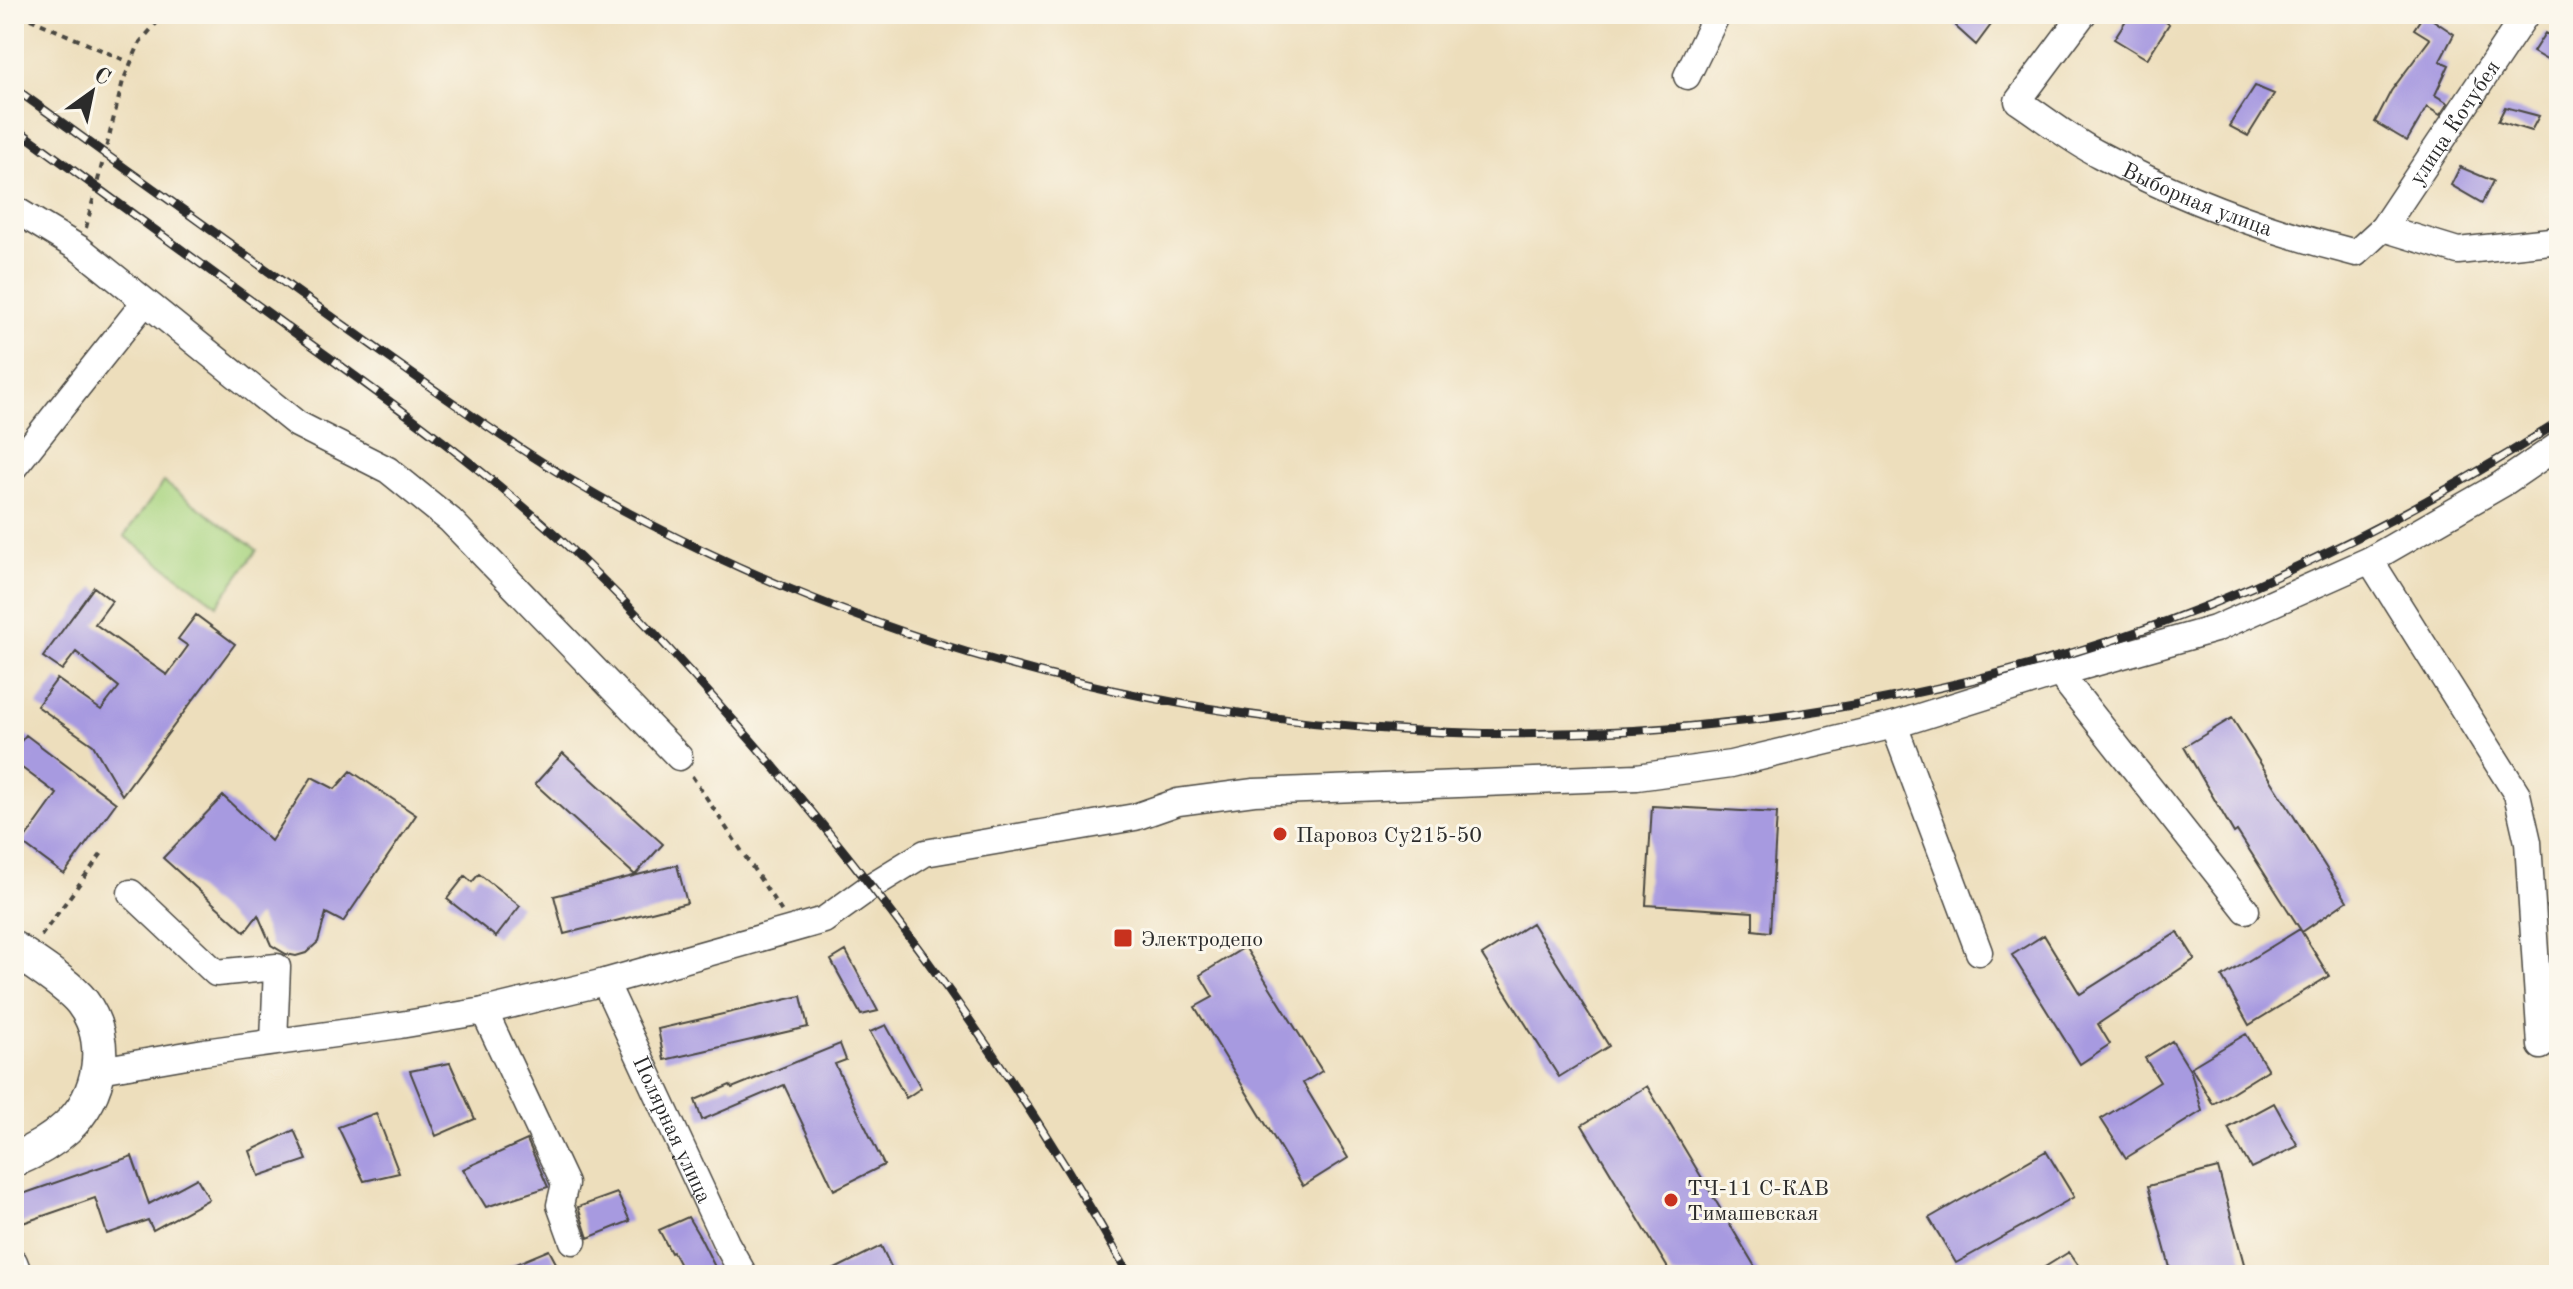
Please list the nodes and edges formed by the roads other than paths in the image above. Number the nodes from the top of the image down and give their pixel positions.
1 (1717, 14) edge
2 (2083, 14) edge
3 (2526, 14) edge
4 (1687, 76) dead end
5 (14, 209) edge
6 (2383, 228) junction
7 (2559, 240) edge
8 (145, 302) junction
9 (2559, 445) edge
10 (14, 467) edge
11 (2370, 560) junction
12 (2059, 673) junction
13 (1894, 725) junction
14 (679, 757) road end
15 (131, 893) dead end
16 (2246, 910) dead end
17 (1979, 952) dead end
18 (20, 953) edge
19 (605, 982) junction
20 (484, 1011) junction
21 (274, 1042) junction
22 (2541, 1046) dead end
23 (100, 1070) junction
24 (14, 1160) edge
25 (573, 1241) dead end
26 (14, 1262) edge
27 (19, 1275) edge
28 (744, 1275) edge

1 - 4 street
2 - 6 street, Выборная улица
3 - 6 street, улица Кочубея
5 - 8 street
6 - 7 street
8 - 10 street
8 - 14 street
9 - 11 street
11 - 12 street
11 - 22 street
12 - 13 street
12 - 16 street
13 - 17 street
13 - 19 street
15 - 21 street
18 - 23 main road
19 - 20 street
19 - 28 street, Полярная улица
20 - 21 street
20 - 25 street
21 - 23 street
23 - 24 main road
26 - 27 street

